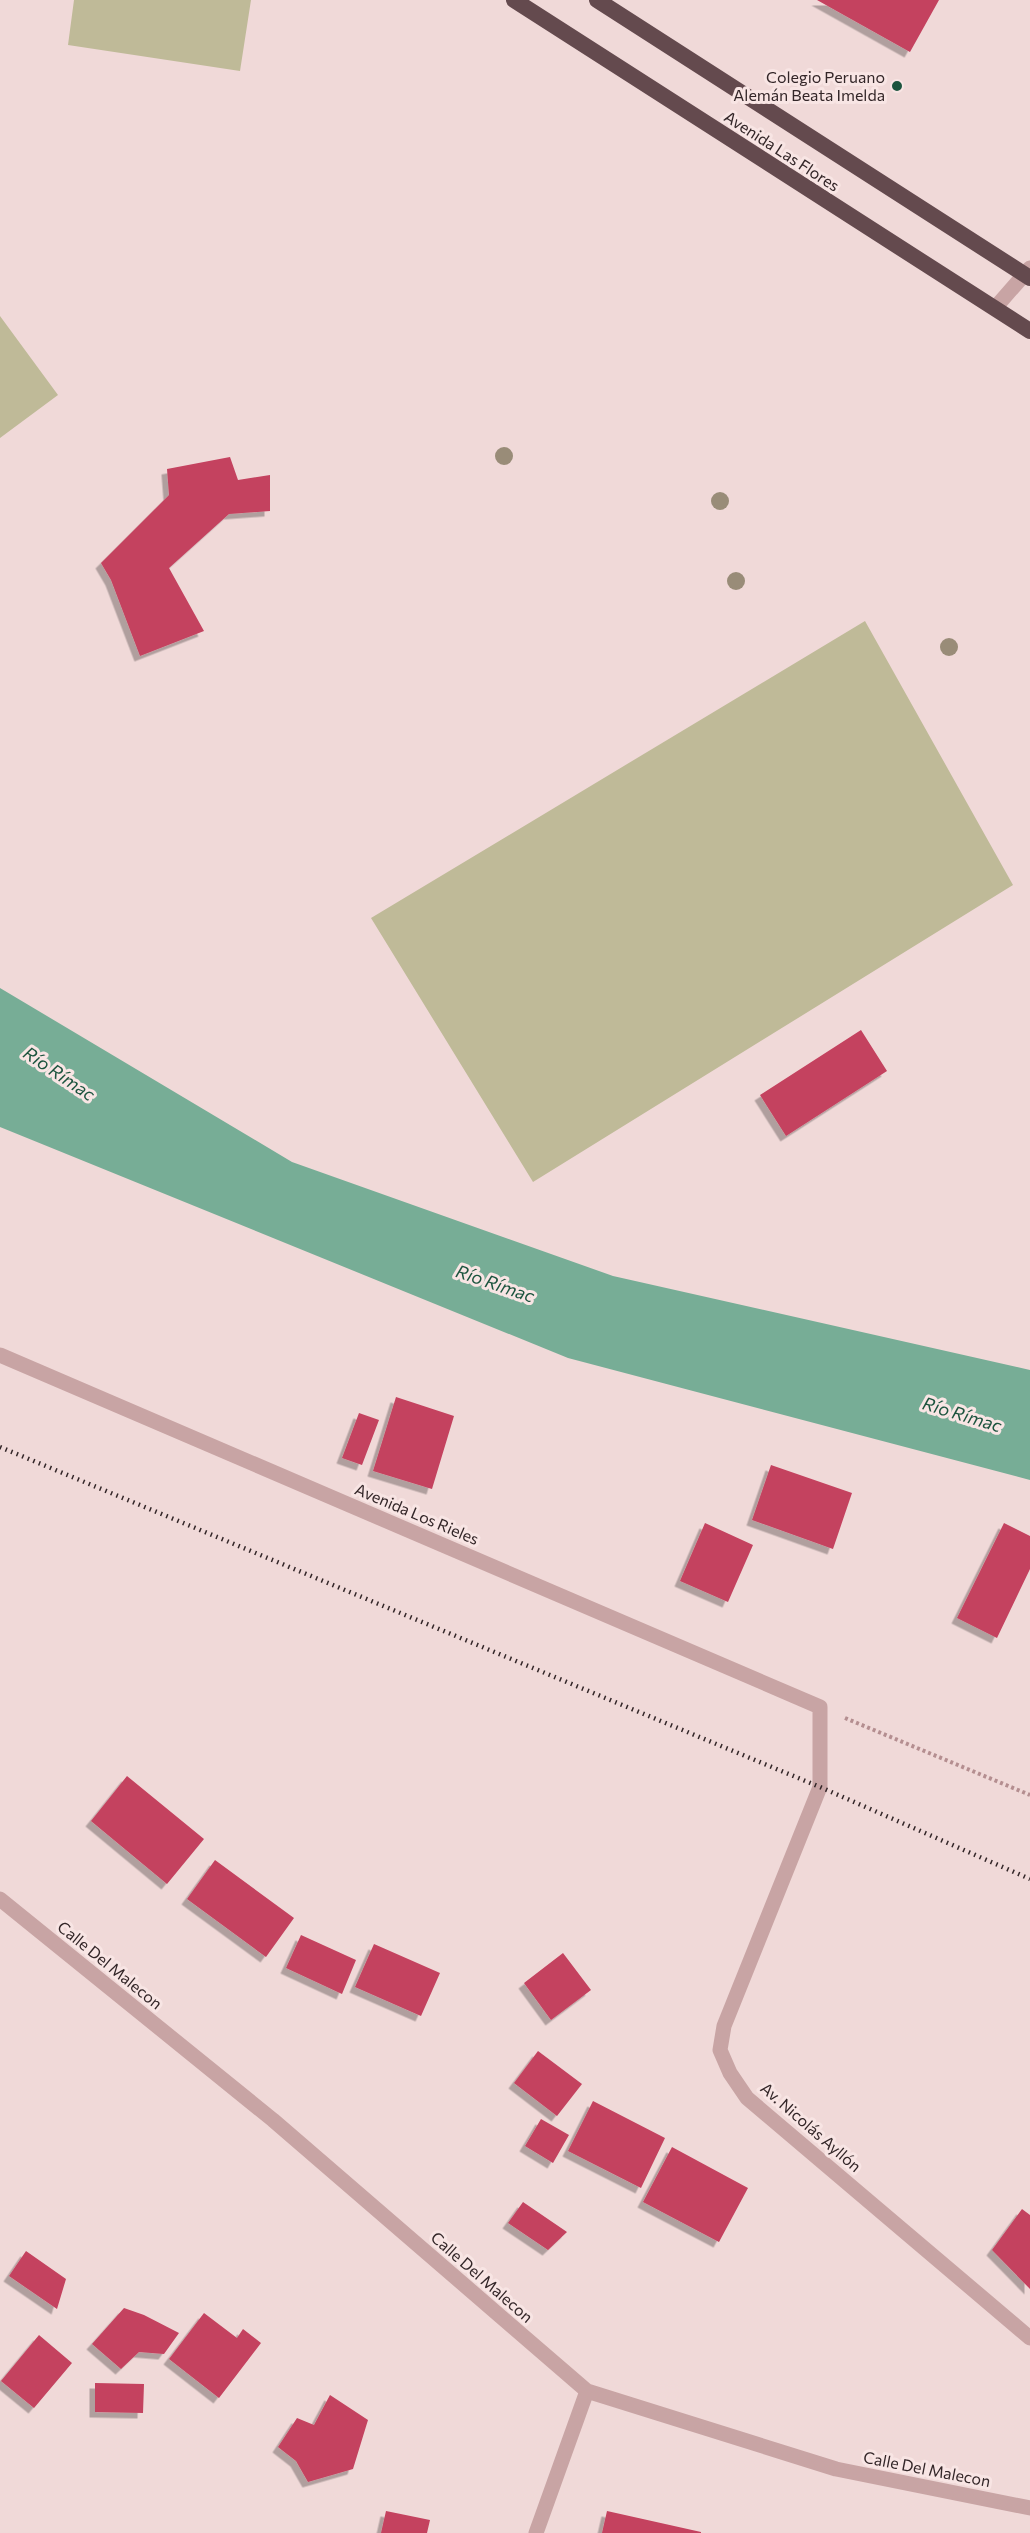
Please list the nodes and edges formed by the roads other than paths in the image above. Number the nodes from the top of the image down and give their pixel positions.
1 (514, 0) edge
2 (597, 0) edge
3 (1028, 273) edge
4 (995, 309) junction
5 (1030, 331) edge
6 (0, 1355) edge
7 (820, 1707) joint
8 (0, 1899) edge
9 (1030, 2338) edge
10 (587, 2391) junction
11 (1030, 2508) edge
12 (536, 2533) edge

1 - 4 highway, Avenida Las Flores
2 - 3 highway, Avenida Las Flores
3 - 4 street
4 - 5 highway, Avenida Las Flores
6 - 7 street, Avenida Los Rieles
7 - 9 street, Av. Nicolás Ayllón
8 - 10 street, Calle Del Malecon
10 - 11 street, Calle Del Malecon
10 - 12 street

